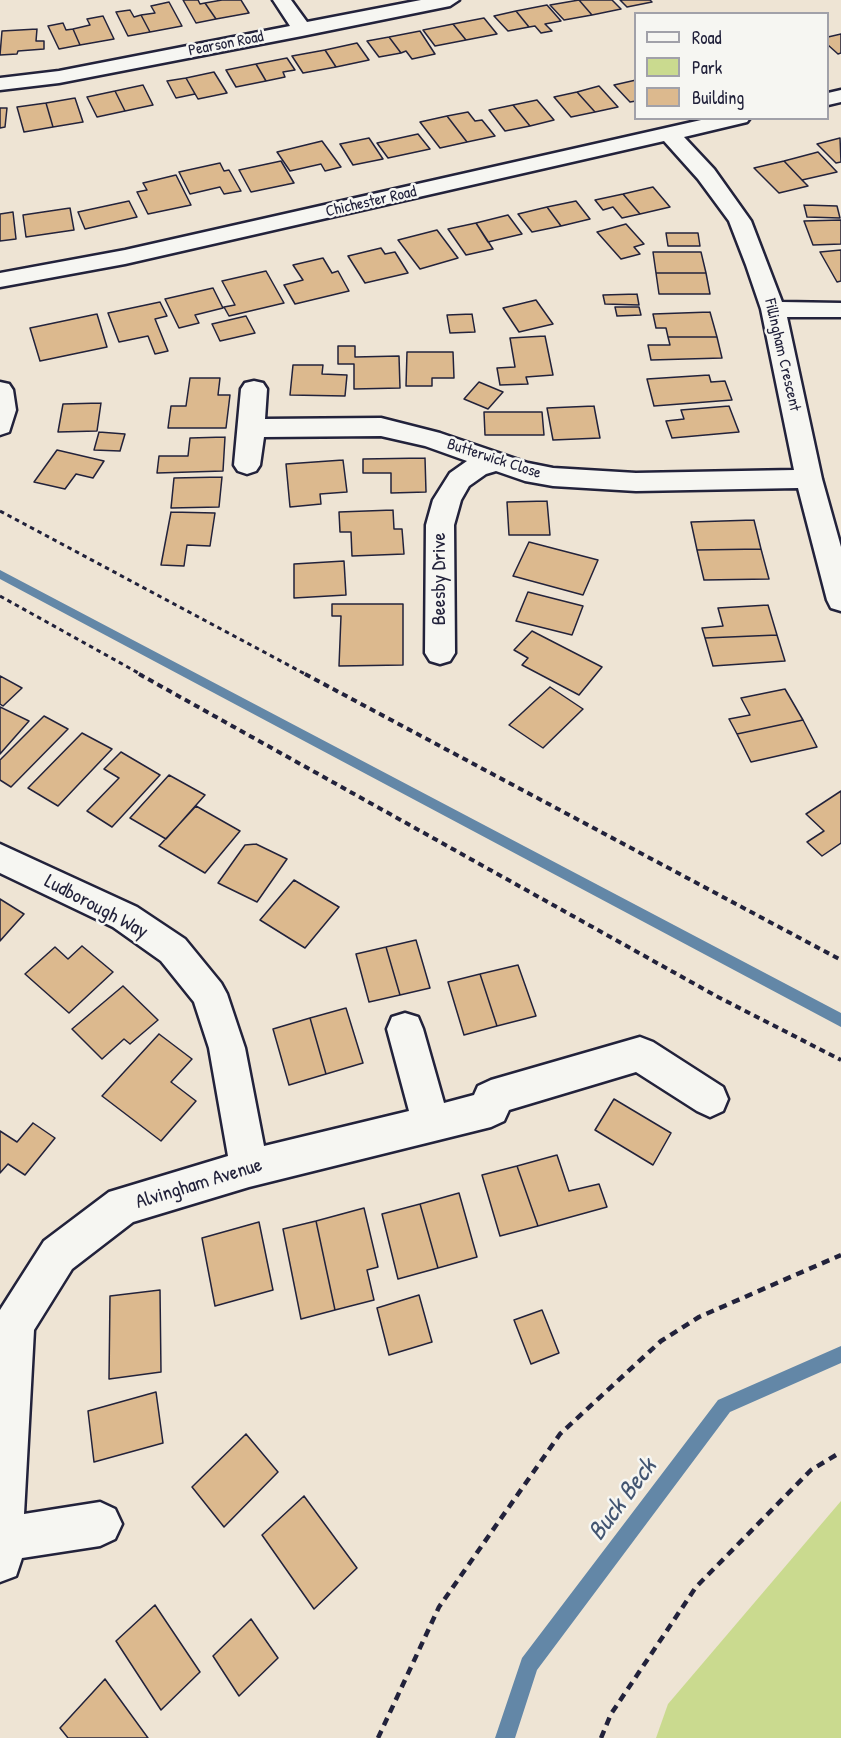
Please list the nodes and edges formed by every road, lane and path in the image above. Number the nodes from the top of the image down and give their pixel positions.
1 (282, 0) edge
2 (450, 0) edge
3 (302, 30) junction
4 (0, 84) edge
5 (732, 120) edge
6 (669, 135) junction
7 (0, 280) edge
8 (773, 309) junction
9 (841, 310) edge
10 (254, 388) dead end
11 (0, 390) edge
12 (0, 426) edge
13 (252, 428) junction
14 (497, 462) junction
15 (247, 465) dead end
16 (809, 479) junction
17 (0, 511) edge
18 (0, 596) edge
19 (841, 600) edge
20 (440, 652) dead end
21 (0, 858) edge
22 (841, 960) edge
23 (405, 1029) dead end
24 (841, 1060) edge
25 (710, 1098) dead end
26 (431, 1123) junction
27 (249, 1168) junction
28 (841, 1255) edge
29 (7, 1320) edge
30 (841, 1452) edge
31 (100, 1524) dead end
32 (1, 1549) edge
33 (378, 1738) edge
34 (601, 1738) edge

1 - 3 street
2 - 3 street, Pearson Road
3 - 4 street, Pearson Road
5 - 6 street, Chichester Road
6 - 7 street, Chichester Road
6 - 8 street, Fillingham Crescent
8 - 9 street
8 - 16 street, Fillingham Crescent
10 - 13 street
11 - 12 street
13 - 14 street, Butterwick Close
13 - 15 street
14 - 16 street, Butterwick Close
14 - 20 street, Beesby Drive
16 - 19 street, Fillingham Crescent
17 - 22 path
18 - 24 path
21 - 27 street, Ludborough Way
23 - 26 street
25 - 26 street, Alvingham Avenue
26 - 27 street, Alvingham Avenue
27 - 29 street, Alvingham Avenue
28 - 33 path
29 - 32 street, Alvingham Avenue
30 - 34 path
31 - 32 street, Alvingham Avenue

